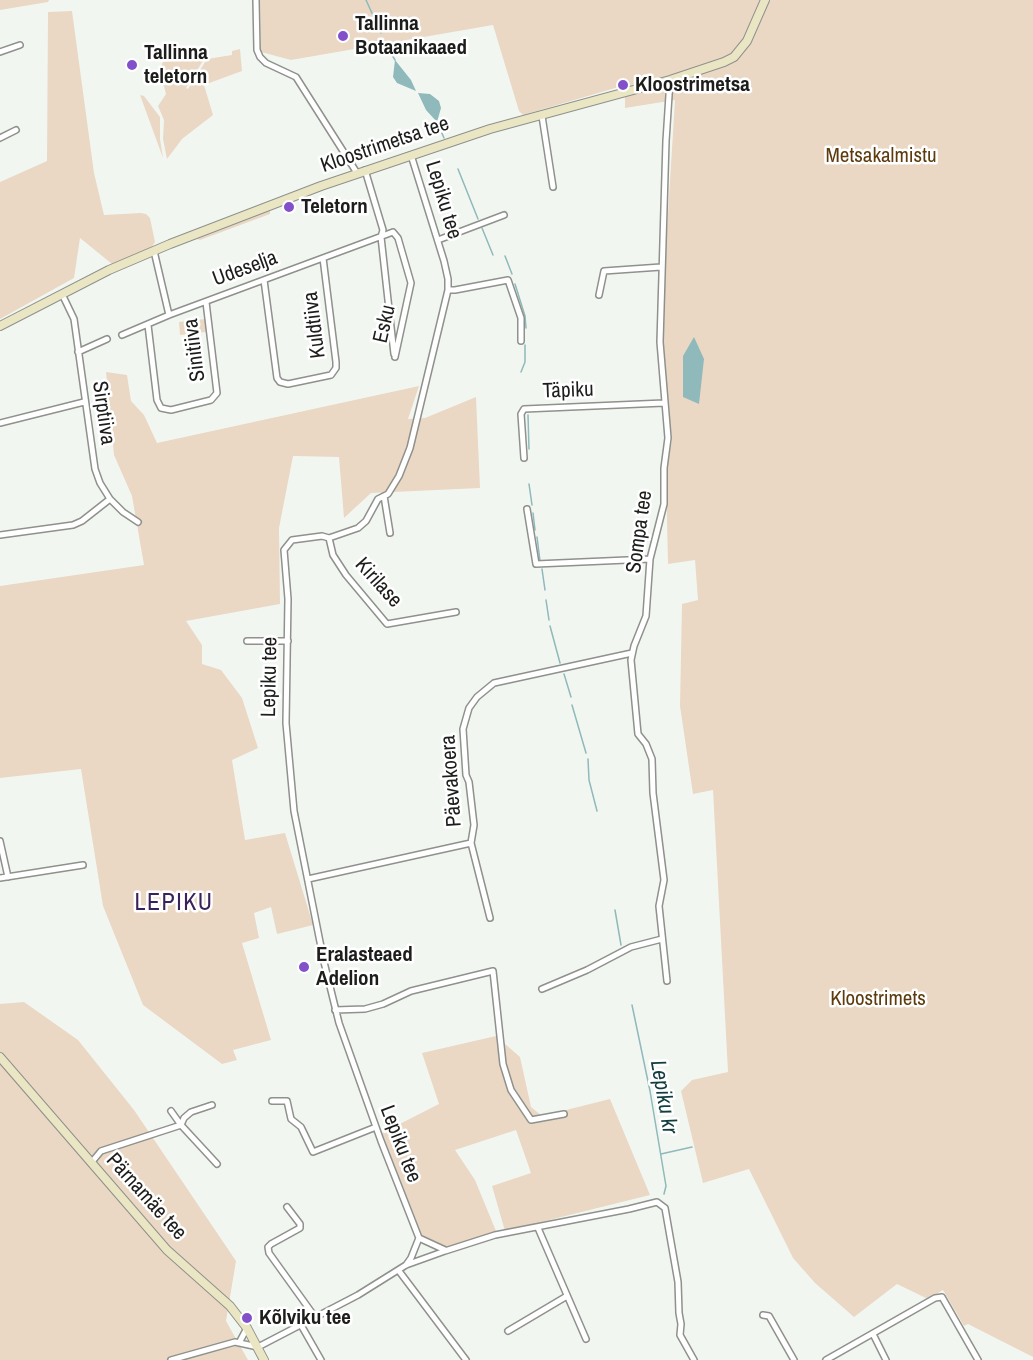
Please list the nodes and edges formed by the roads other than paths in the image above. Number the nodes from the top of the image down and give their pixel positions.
1 (256, 0) edge
2 (765, 0) edge
3 (20, 45) dead end
4 (0, 52) edge
5 (670, 80) junction
6 (542, 116) junction
7 (16, 130) dead end
8 (0, 138) edge
9 (411, 154) junction
10 (361, 172) junction
11 (553, 187) dead end
12 (504, 215) dead end
13 (381, 237) junction
14 (438, 240) junction
15 (154, 251) junction
16 (323, 258) junction
17 (662, 267) junction
18 (264, 280) junction
19 (448, 290) junction
20 (62, 294) junction
21 (599, 295) dead end
22 (206, 302) junction
23 (169, 315) junction
24 (148, 325) junction
25 (0, 326) edge
26 (122, 335) dead end
27 (107, 339) dead end
28 (521, 341) dead end
29 (78, 352) junction
30 (84, 402) junction
31 (664, 403) junction
32 (0, 423) edge
33 (524, 458) dead end
34 (384, 496) junction
35 (110, 499) junction
36 (527, 509) dead end
37 (138, 522) dead end
38 (390, 533) dead end
39 (0, 535) edge
40 (329, 538) junction
41 (650, 559) junction
42 (456, 612) dead end
43 (247, 640) dead end
44 (288, 641) junction
45 (632, 653) junction
46 (0, 842) edge
47 (471, 843) junction
48 (83, 865) dead end
49 (8, 877) junction
50 (0, 878) edge
51 (308, 879) junction
52 (490, 918) dead end
53 (662, 939) junction
54 (667, 981) dead end
55 (542, 988) dead end
56 (335, 1010) junction
57 (0, 1057) edge
58 (272, 1101) dead end
59 (212, 1105) dead end
60 (171, 1112) dead end
61 (564, 1114) dead end
62 (181, 1125) junction
63 (376, 1127) junction
64 (91, 1163) junction
65 (217, 1164) dead end
66 (288, 1207) dead end
67 (538, 1228) junction
68 (419, 1238) junction
69 (445, 1251) junction
70 (406, 1265) junction
71 (399, 1271) junction
72 (567, 1296) junction
73 (763, 1315) dead end
74 (315, 1317) junction
75 (301, 1325) junction
76 (247, 1328) junction
77 (508, 1331) dead end
78 (873, 1334) junction
79 (586, 1339) dead end
80 (239, 1343) junction
81 (258, 1347) junction
82 (171, 1360) edge
83 (264, 1360) edge
84 (321, 1360) edge
85 (466, 1360) edge
86 (694, 1360) edge
87 (794, 1360) edge
88 (826, 1360) edge
89 (886, 1360) edge
90 (978, 1360) edge

1 - 10 street, Esku
2 - 5 main road, Kloostrimetsa tee
3 - 4 street
5 - 6 main road, Kloostrimetsa tee
5 - 17 street, Sompa tee
6 - 9 main road, Kloostrimetsa tee
6 - 11 street
7 - 8 street
9 - 10 main road, Kloostrimetsa tee
9 - 14 street, Lepiku tee
10 - 13 street, Esku
10 - 15 main road, Kloostrimetsa tee
12 - 14 street
13 - 13 street, Esku
13 - 16 street, Udeselja
14 - 19 street, Lepiku tee
15 - 20 main road, Kloostrimetsa tee
15 - 23 street
16 - 18 street, Udeselja
16 - 18 street, Kuldtiiva
17 - 21 street
17 - 31 street, Sompa tee
18 - 22 street, Udeselja
19 - 28 street
19 - 34 street, Lepiku tee
20 - 25 main road, Kloostrimetsa tee
20 - 29 street, Sirptiiva
22 - 23 street, Udeselja
22 - 24 street, Sinitiiva
23 - 24 street, Udeselja
24 - 26 street, Udeselja
27 - 29 street
29 - 30 street, Sirptiiva
30 - 32 street
30 - 35 street, Sirptiiva
31 - 33 street, Täpiku
31 - 41 street, Sompa tee
34 - 38 street
34 - 40 street, Lepiku tee
35 - 37 street, Sirptiiva
35 - 39 street
36 - 41 street
40 - 42 street, Kirilase
40 - 44 street, Lepiku tee
41 - 45 street, Sompa tee
43 - 44 street
44 - 51 street, Lepiku tee
45 - 47 street, Päevakoera
45 - 53 street, Sompa tee
46 - 49 street
47 - 51 street
47 - 52 street, Päevakoera
48 - 49 street
49 - 50 street
51 - 56 street, Lepiku tee
53 - 54 street, Sompa tee
53 - 55 street
56 - 61 street
56 - 63 street, Lepiku tee
57 - 64 main road, Pärnamäe tee
58 - 63 street
59 - 62 street
60 - 62 street
62 - 64 street
62 - 65 street
63 - 68 street, Lepiku tee
64 - 76 main road, Pärnamäe tee
66 - 74 street
67 - 69 street
67 - 72 street
67 - 86 street
68 - 69 street
68 - 70 street
69 - 70 street
70 - 71 street
71 - 74 street
71 - 85 street
72 - 77 street
72 - 79 street
73 - 87 street
74 - 75 street
75 - 81 street
75 - 84 street
76 - 80 street
76 - 81 main road, Pärnamäe tee
78 - 88 street
78 - 89 street
78 - 90 street
80 - 81 street
80 - 82 street
81 - 83 main road, Pärnamäe tee

